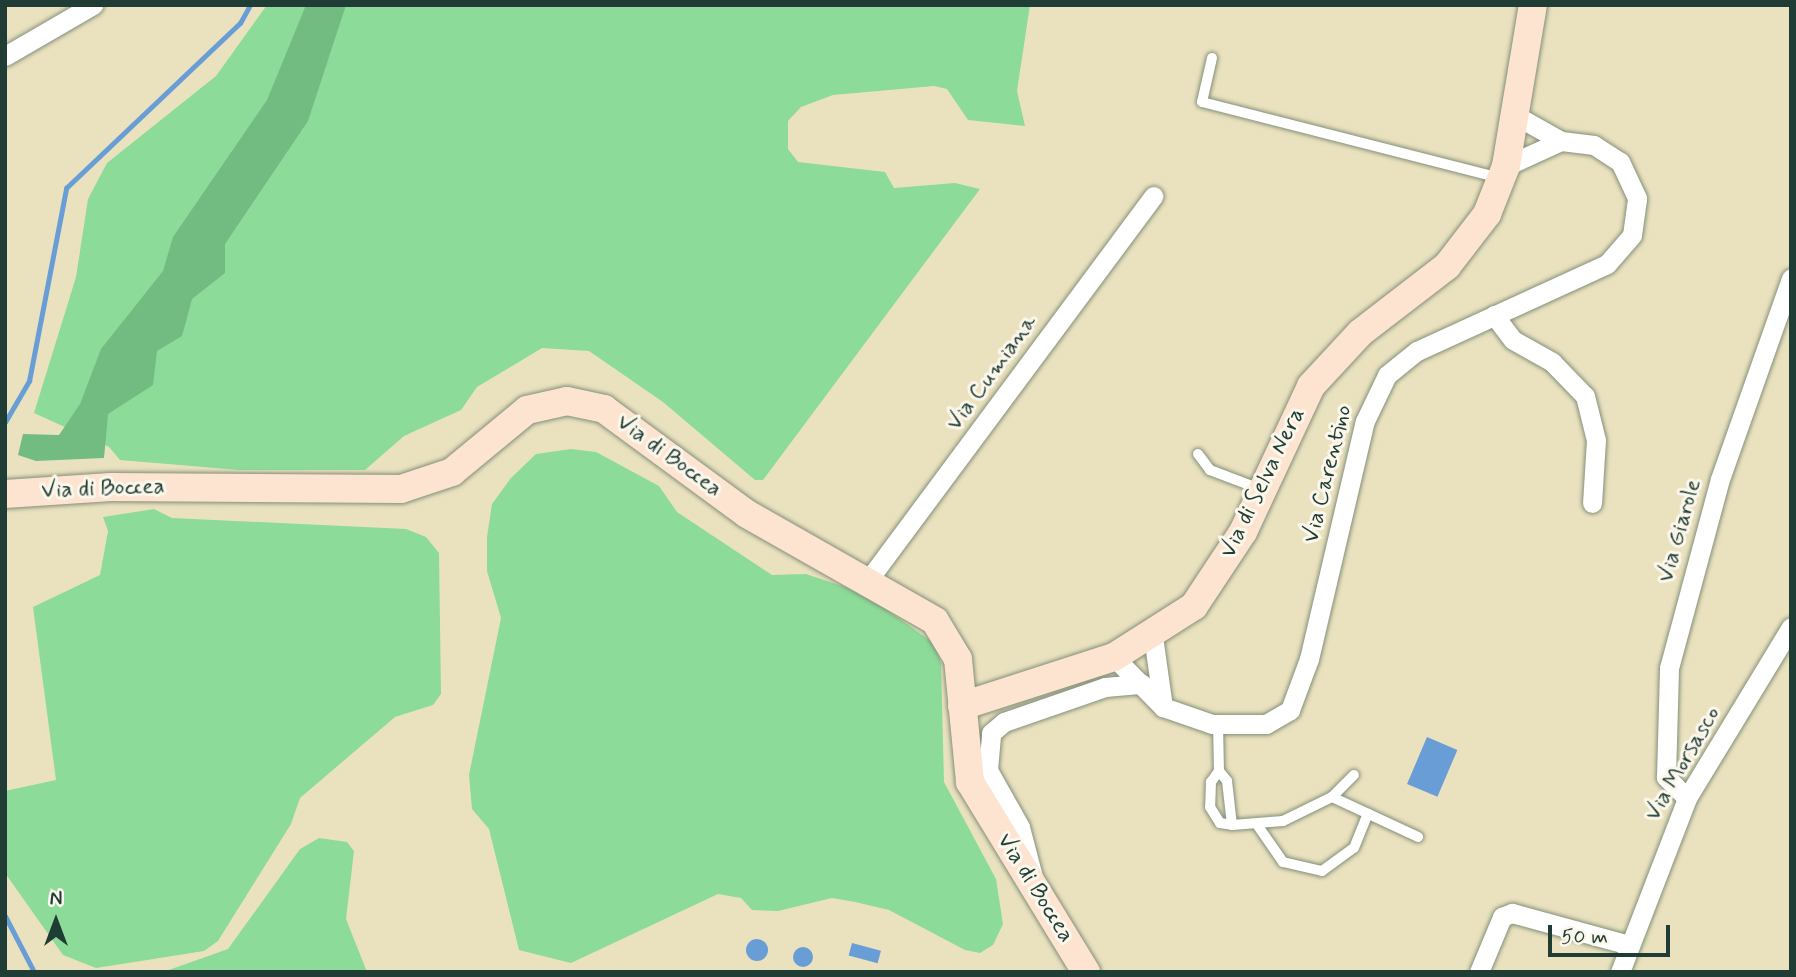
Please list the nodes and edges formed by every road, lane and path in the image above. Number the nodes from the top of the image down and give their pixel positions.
1 (93, 5) edge
2 (1533, 5) edge
3 (5, 56) edge
4 (1212, 58) dead end
5 (1516, 115) junction
6 (1561, 141) junction
7 (1504, 172) junction
8 (1153, 196) dead end
9 (1791, 278) edge
10 (1494, 315) junction
11 (1198, 454) dead end
12 (1261, 489) junction
13 (5, 494) edge
14 (1592, 503) dead end
15 (869, 579) junction
16 (1791, 627) edge
17 (1153, 636) junction
18 (1114, 657) junction
19 (1142, 684) junction
20 (962, 706) junction
21 (1163, 707) junction
22 (1219, 724) junction
23 (1219, 771) junction
24 (1354, 775) dead end
25 (1332, 797) junction
26 (1687, 798) junction
27 (1368, 814) junction
28 (1232, 825) junction
29 (1258, 826) junction
30 (1418, 837) dead end
31 (1034, 884) junction
32 (1629, 945) junction
33 (1086, 972) edge
34 (1479, 972) edge
35 (1620, 972) edge

1 - 3 street
2 - 5 main road, Via di Selva Nera
4 - 7 lane
5 - 6 street, Via Carentino
5 - 7 main road, Via di Selva Nera
6 - 7 street
6 - 10 street, Via Carentino
7 - 12 main road, Via di Selva Nera
8 - 15 street, Via Cumiana
9 - 26 street, Via Giarole
10 - 14 street
10 - 22 street, Via Carentino
11 - 12 lane
12 - 17 main road, Via di Selva Nera
13 - 15 main road, Via di Boccea
15 - 20 main road, Via di Boccea
16 - 26 street, Via Morsasco
17 - 18 main road, Via di Selva Nera
17 - 21 street
18 - 19 street
18 - 20 main road, Via di Selva Nera
19 - 21 street
19 - 31 street
20 - 31 main road, Via di Boccea
21 - 22 street, Via Carentino
22 - 23 lane
23 - 28 lane
23 - 28 lane
24 - 25 lane
25 - 27 lane
25 - 29 lane
26 - 32 street, Via Morsasco
27 - 29 lane
27 - 30 lane
28 - 29 lane
31 - 33 main road, Via di Boccea
32 - 34 street
32 - 35 street, Via Morsasco

